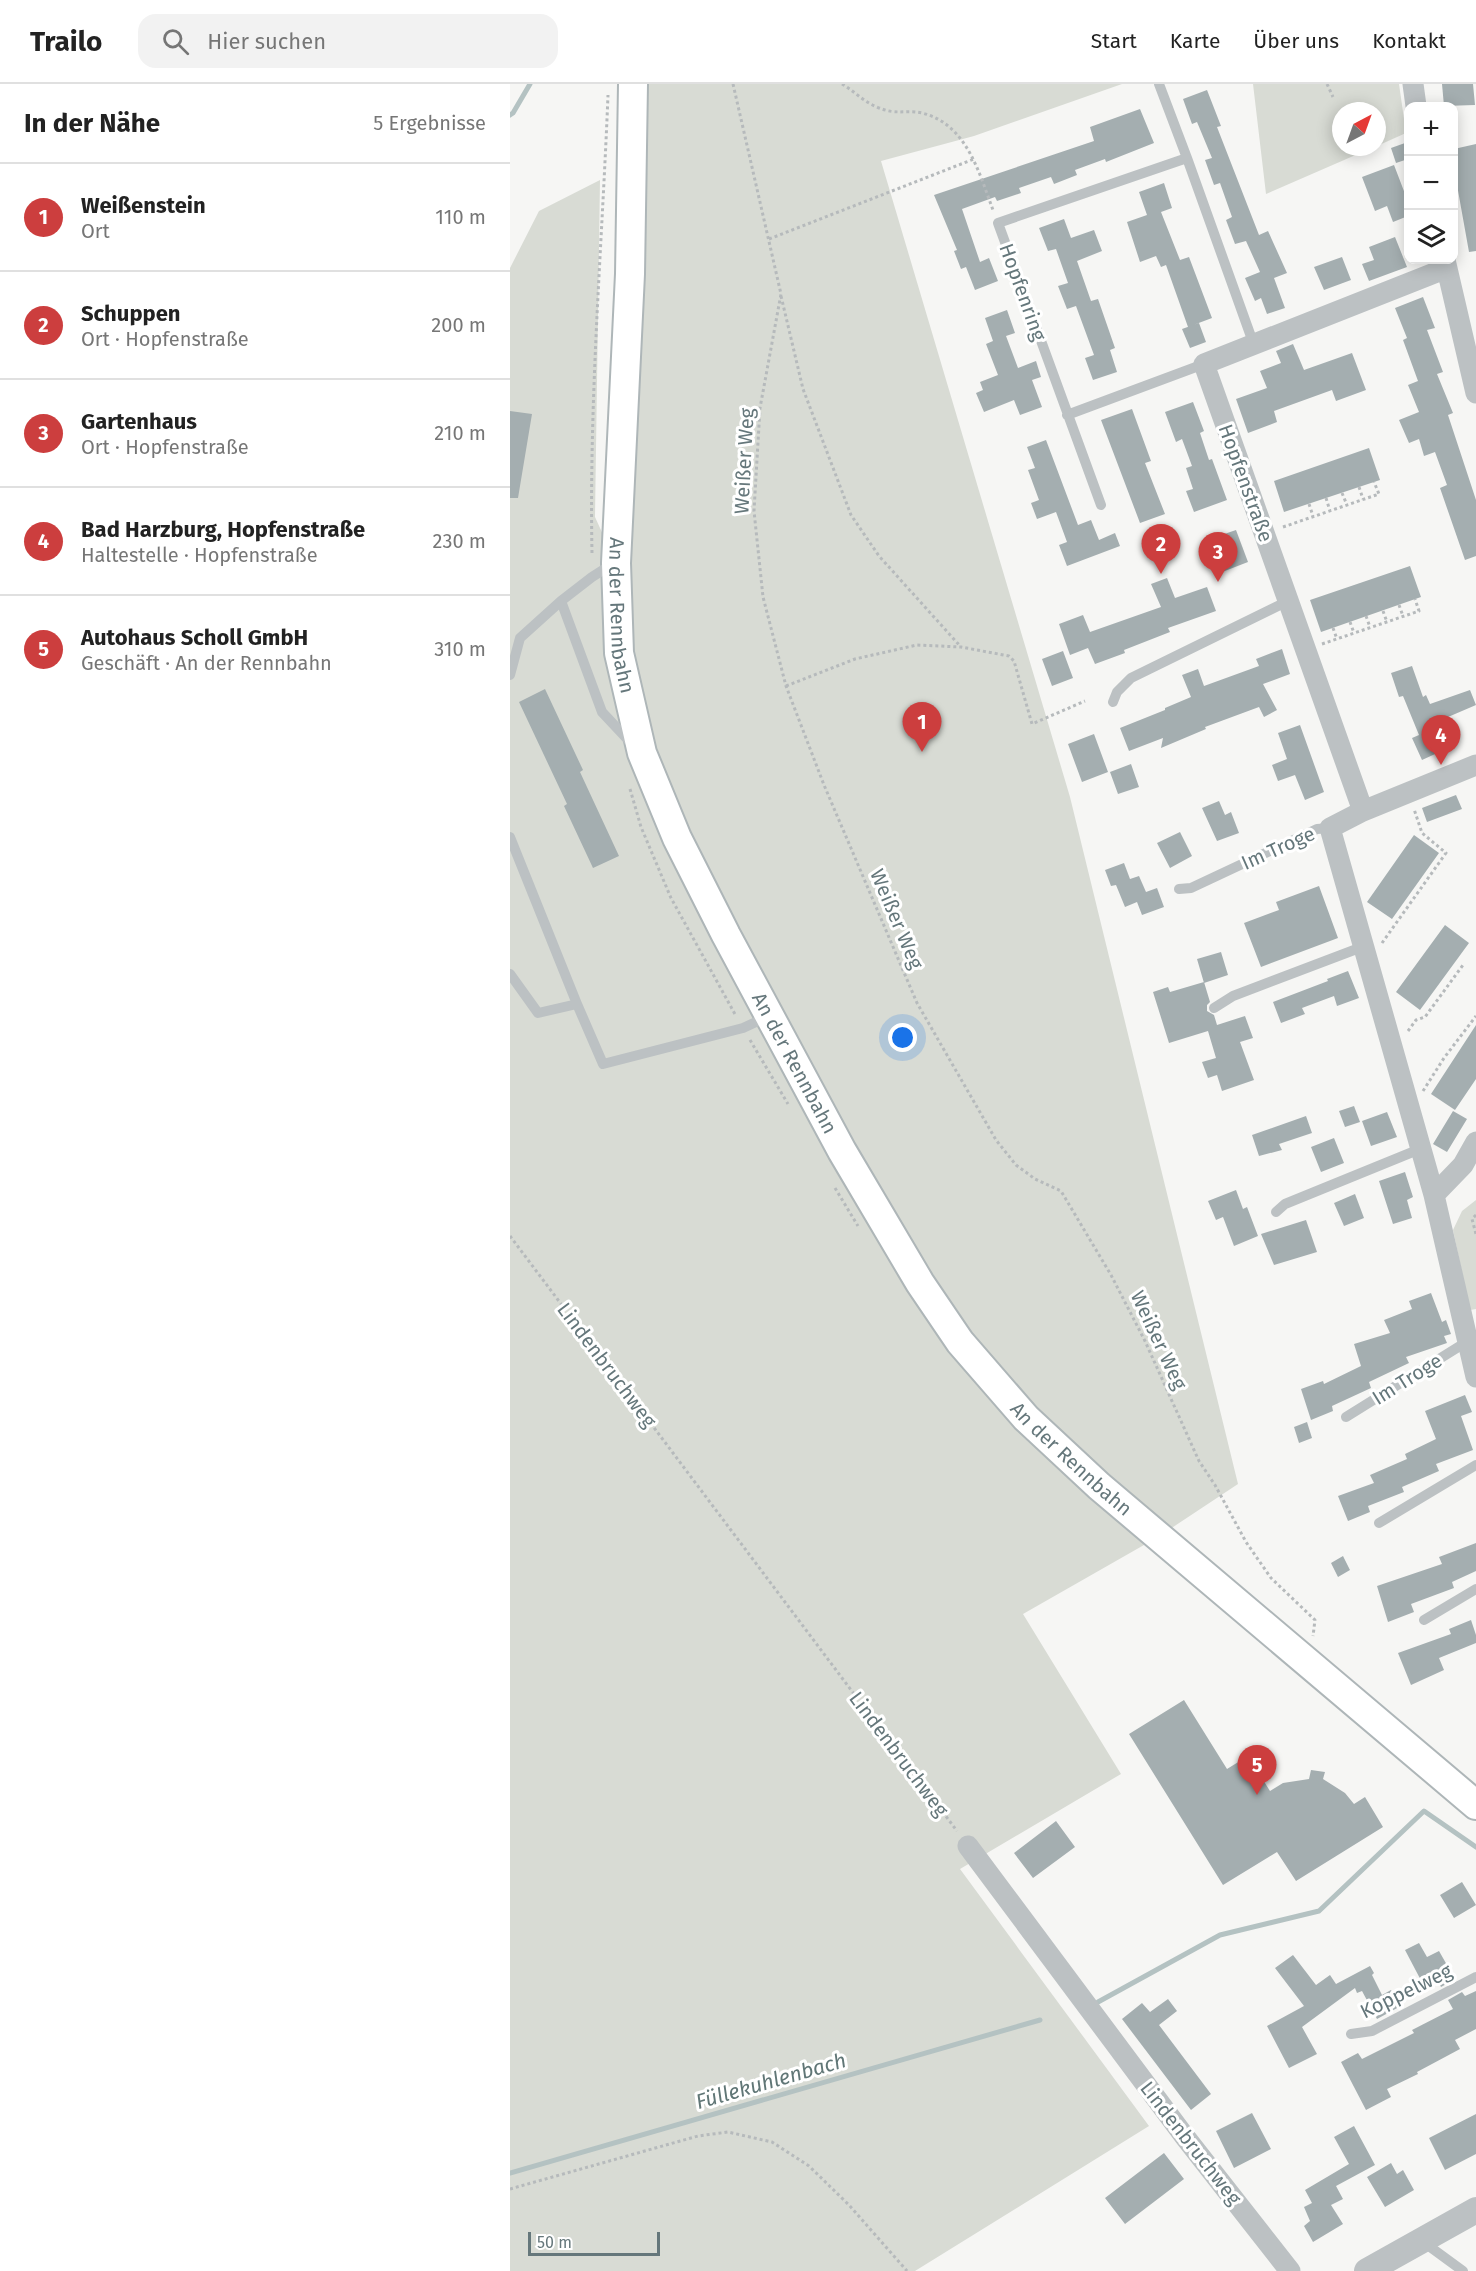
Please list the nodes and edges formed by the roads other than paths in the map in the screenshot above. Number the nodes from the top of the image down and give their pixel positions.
1 (1159, 84) edge
2 (1413, 84) edge
3 (621, 88) edge
4 (1415, 102) edge
5 (1187, 158) junction
6 (1446, 264) edge
7 (1254, 345) junction
8 (1204, 364) junction
9 (1476, 393) edge
10 (1067, 414) junction
11 (1101, 505) dead end
12 (604, 570) junction
13 (561, 601) junction
14 (1288, 601) junction
15 (510, 675) edge
16 (1113, 702) dead end
17 (642, 753) junction
18 (1476, 765) edge
19 (1364, 811) junction
20 (1330, 828) junction
21 (510, 837) edge
22 (1179, 889) dead end
23 (1365, 956) junction
24 (510, 974) edge
25 (577, 1004) junction
26 (1214, 1008) dead end
27 (769, 1016) junction
28 (1476, 1142) edge
29 (1420, 1149) junction
30 (1434, 1195) junction
31 (1276, 1212) dead end
32 (1468, 1341) junction
33 (1476, 1377) edge
34 (1346, 1417) dead end
35 (1476, 1465) edge
36 (1379, 1523) dead end
37 (1476, 1589) edge
38 (1424, 1620) dead end
39 (1476, 1805) edge
40 (968, 1846) road end
41 (1476, 1977) edge
42 (1351, 2034) dead end
43 (1476, 2210) edge
44 (1421, 2241) junction
45 (1290, 2271) edge
46 (1367, 2271) edge
47 (1463, 2271) edge

1 - 5 lane
2 - 4 street
3 - 12 main road, An der Rennbahn
5 - 7 lane
5 - 10 lane, Hopfenring
6 - 7 street
6 - 9 street
7 - 8 street
8 - 10 lane
8 - 14 street, Hopfenstraße
10 - 11 lane, Hopfenring
12 - 13 lane
12 - 17 main road, An der Rennbahn
13 - 15 lane
13 - 17 lane
14 - 16 lane
14 - 19 street, Hopfenstraße
17 - 27 main road, An der Rennbahn
18 - 19 street
19 - 20 street
20 - 22 lane, Im Troge
20 - 23 street, Im Troge
21 - 25 lane
23 - 26 lane
23 - 29 street, Im Troge
24 - 25 lane
25 - 27 lane
27 - 39 main road, An der Rennbahn
28 - 30 street
29 - 30 street, Im Troge
29 - 31 lane
30 - 32 street, Im Troge
32 - 33 street, Im Troge
32 - 34 lane, Im Troge
35 - 36 lane
37 - 38 lane
40 - 45 street, Lindenbruchweg
41 - 42 lane, Koppelweg
43 - 44 street
44 - 46 street
44 - 47 lane

